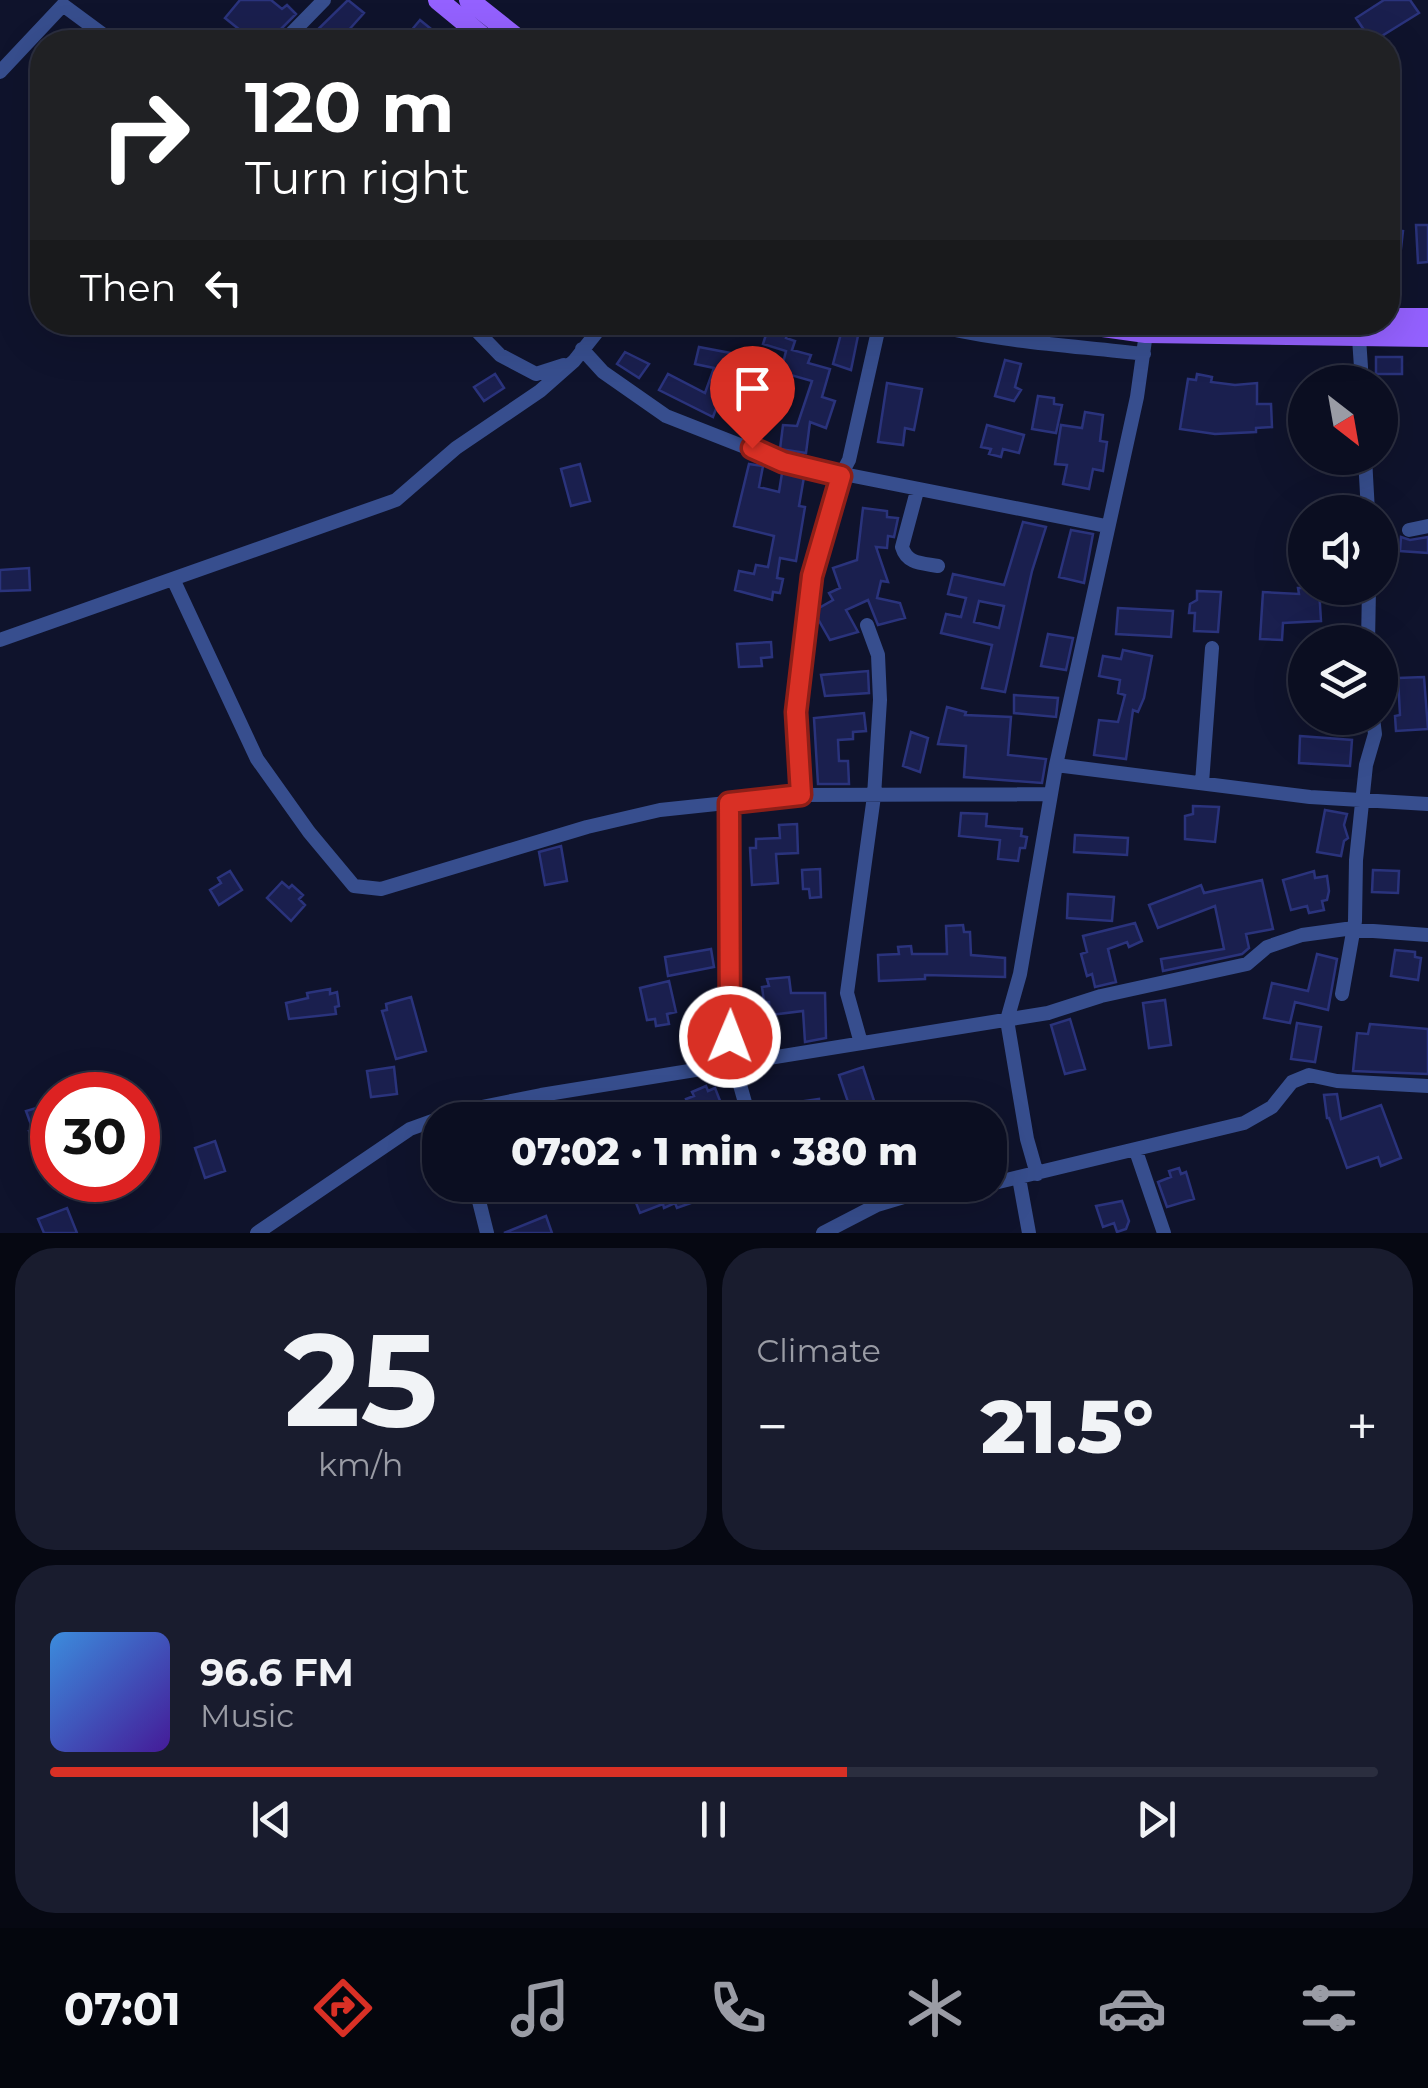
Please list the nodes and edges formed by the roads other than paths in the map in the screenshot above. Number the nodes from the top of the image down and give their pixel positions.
1 (324, 0) edge
2 (438, 0) edge
3 (469, 0) edge
4 (39, 30) edge
5 (97, 30) edge
6 (295, 30) edge
7 (474, 30) edge
8 (507, 30) edge
9 (30, 40) edge
10 (0, 72) edge
11 (1400, 318) edge
12 (1428, 318) edge
13 (481, 335) edge
14 (595, 335) edge
15 (877, 335) edge
16 (969, 335) edge
17 (1115, 335) edge
18 (1428, 337) edge
19 (1360, 338) junction
20 (1145, 343) junction
21 (578, 355) junction
22 (1361, 365) edge
23 (841, 476) junction
24 (918, 491) junction
25 (1106, 526) junction
26 (1428, 526) edge
27 (1409, 530) dead end
28 (938, 566) dead end
29 (174, 579) junction
30 (867, 625) dead end
31 (0, 640) edge
32 (1212, 648) dead end
33 (1374, 735) edge
34 (1056, 764) junction
35 (1202, 783) junction
36 (1051, 794) junction
37 (801, 795) junction
38 (874, 796) junction
39 (1365, 799) junction
40 (729, 803) junction
41 (1428, 804) edge
42 (1352, 930) junction
43 (1428, 935) edge
44 (1342, 994) dead end
45 (1007, 1020) junction
46 (862, 1044) junction
47 (734, 1064) junction
48 (1428, 1086) edge
49 (513, 1102) edge
50 (745, 1102) edge
51 (422, 1126) edge
52 (1136, 1151) junction
53 (1037, 1174) junction
54 (1019, 1178) junction
55 (1007, 1180) edge
56 (479, 1202) edge
57 (886, 1202) edge
58 (257, 1233) edge
59 (486, 1233) edge
60 (823, 1233) edge
61 (1029, 1233) edge
62 (1164, 1233) edge

1 - 6 street
2 - 7 main road
3 - 8 main road
4 - 5 street
9 - 10 street
11 - 12 main road
13 - 21 street
14 - 21 street
15 - 23 street
16 - 20 street
17 - 20 main road
18 - 19 main road
19 - 20 main road
19 - 22 street
20 - 25 street
21 - 23 street
21 - 29 street
23 - 24 street
23 - 37 street
24 - 25 street
24 - 28 street
25 - 34 street
26 - 27 street
29 - 31 street
29 - 40 street
30 - 38 street
32 - 35 street
33 - 39 street
34 - 35 street
34 - 36 street
35 - 39 street
36 - 38 street
36 - 45 street
37 - 38 street
37 - 40 street
38 - 46 street
39 - 41 street
39 - 42 street
40 - 47 street
42 - 43 street
42 - 44 street
42 - 45 street
45 - 46 street
45 - 53 street
46 - 47 street
47 - 49 street
47 - 50 street
48 - 52 street
51 - 58 street
52 - 53 street
52 - 62 street
53 - 54 street
54 - 55 street
54 - 61 street
56 - 59 street
57 - 60 street

